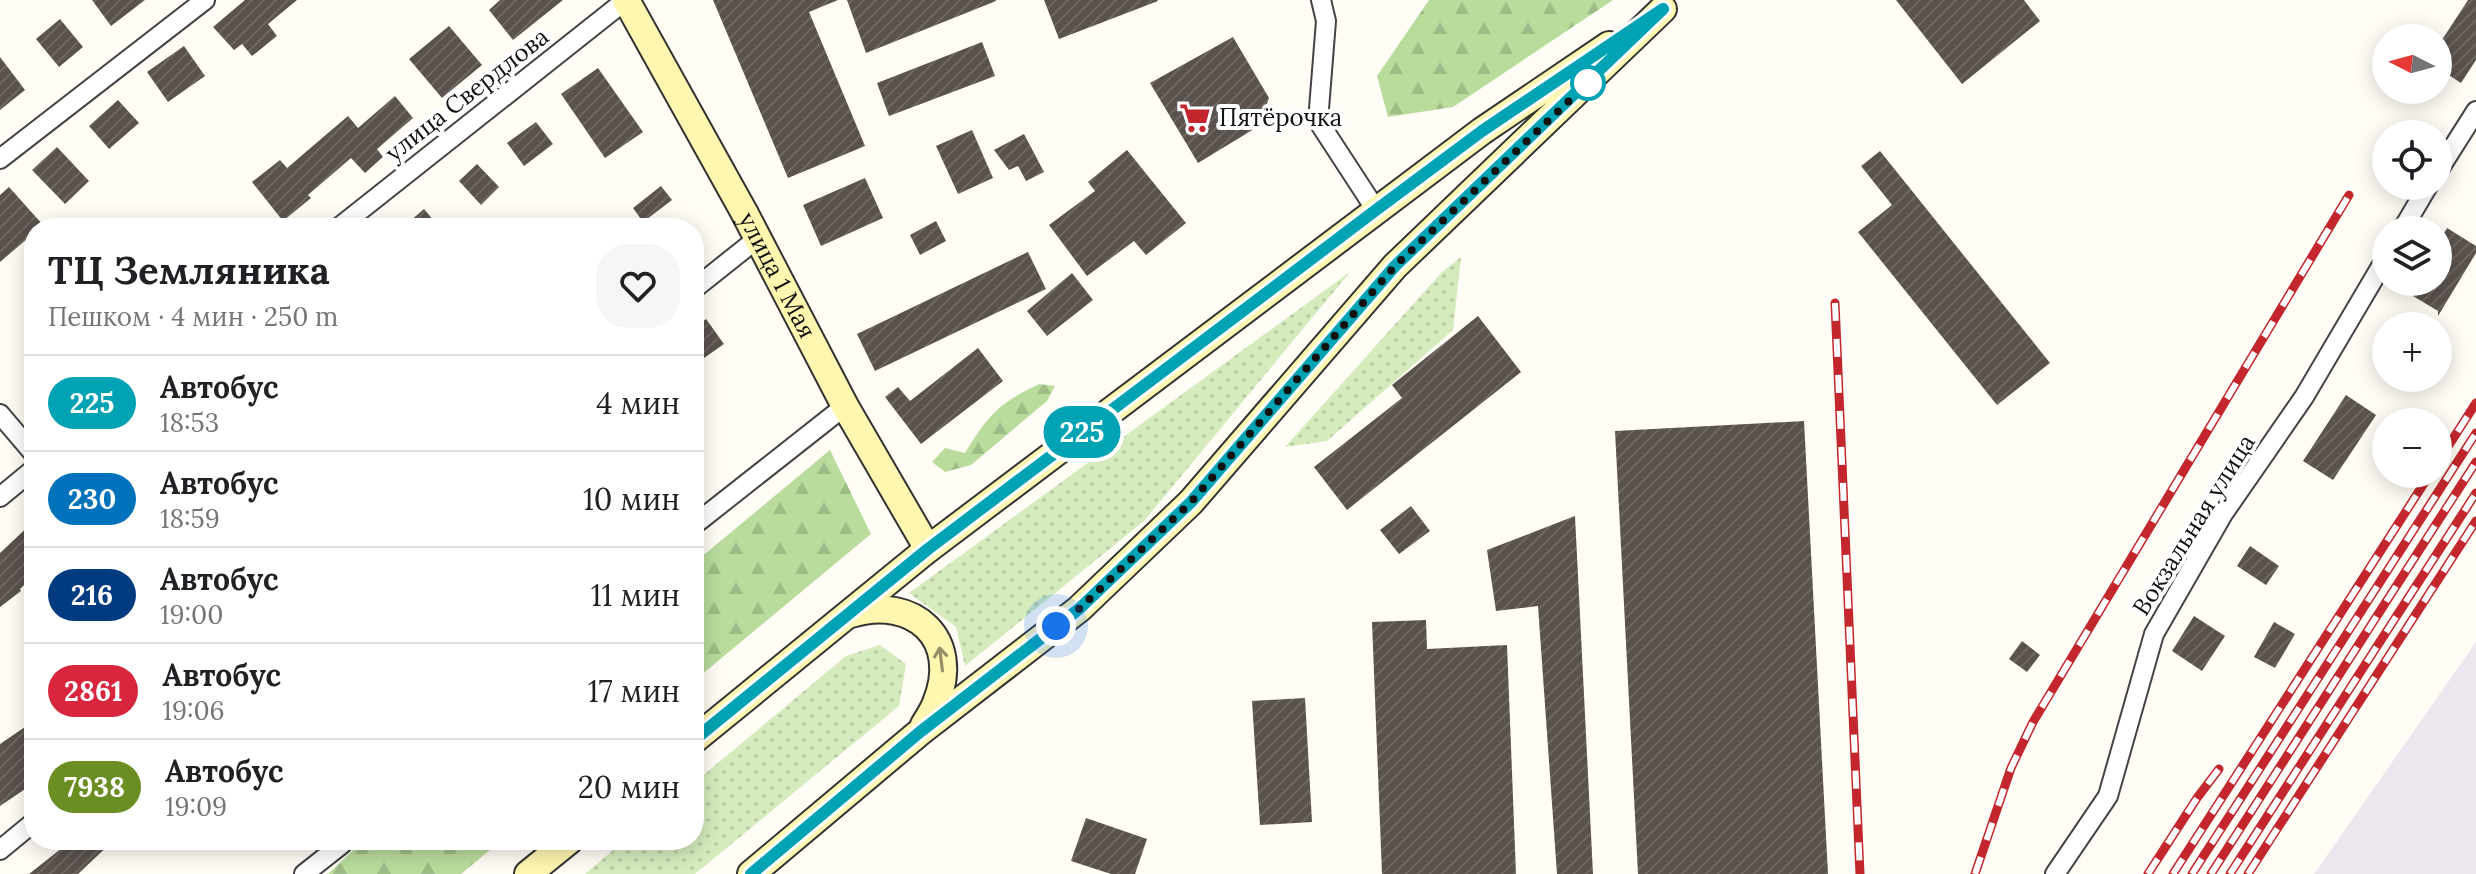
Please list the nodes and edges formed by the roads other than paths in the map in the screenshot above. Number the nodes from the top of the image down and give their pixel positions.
1 (205, 0) edge
2 (626, 0) edge
3 (1321, 0) edge
4 (1669, 4) edge
5 (2476, 111) edge
6 (2452, 149) edge
7 (0, 159) edge
8 (1376, 210) junction
9 (351, 218) edge
10 (758, 238) junction
11 (704, 281) edge
12 (2372, 282) edge
13 (845, 406) junction
14 (0, 414) edge
15 (24, 442) edge
16 (24, 477) edge
17 (0, 497) edge
18 (704, 517) edge
19 (928, 549) junction
20 (846, 616) junction
21 (704, 732) edge
22 (920, 732) junction
23 (24, 830) edge
24 (0, 850) edge
25 (334, 850) edge
26 (558, 850) edge
27 (304, 874) edge
28 (528, 874) edge
29 (751, 874) edge
30 (2055, 874) edge

1 - 7 street
2 - 9 street, улица Свердлова
2 - 10 main road, улица 1 Мая
3 - 8 street
4 - 8 main road
4 - 22 main road
5 - 6 street
8 - 19 main road
10 - 11 street
10 - 13 main road, улица 1 Мая
12 - 30 street, Вокзальная улица
13 - 18 street
13 - 19 main road, улица 1 Мая
14 - 15 street
16 - 17 street
19 - 20 main road
20 - 21 main road
22 -> 20 main road
22 - 29 main road
23 - 24 street
25 - 27 street
26 - 28 main road

